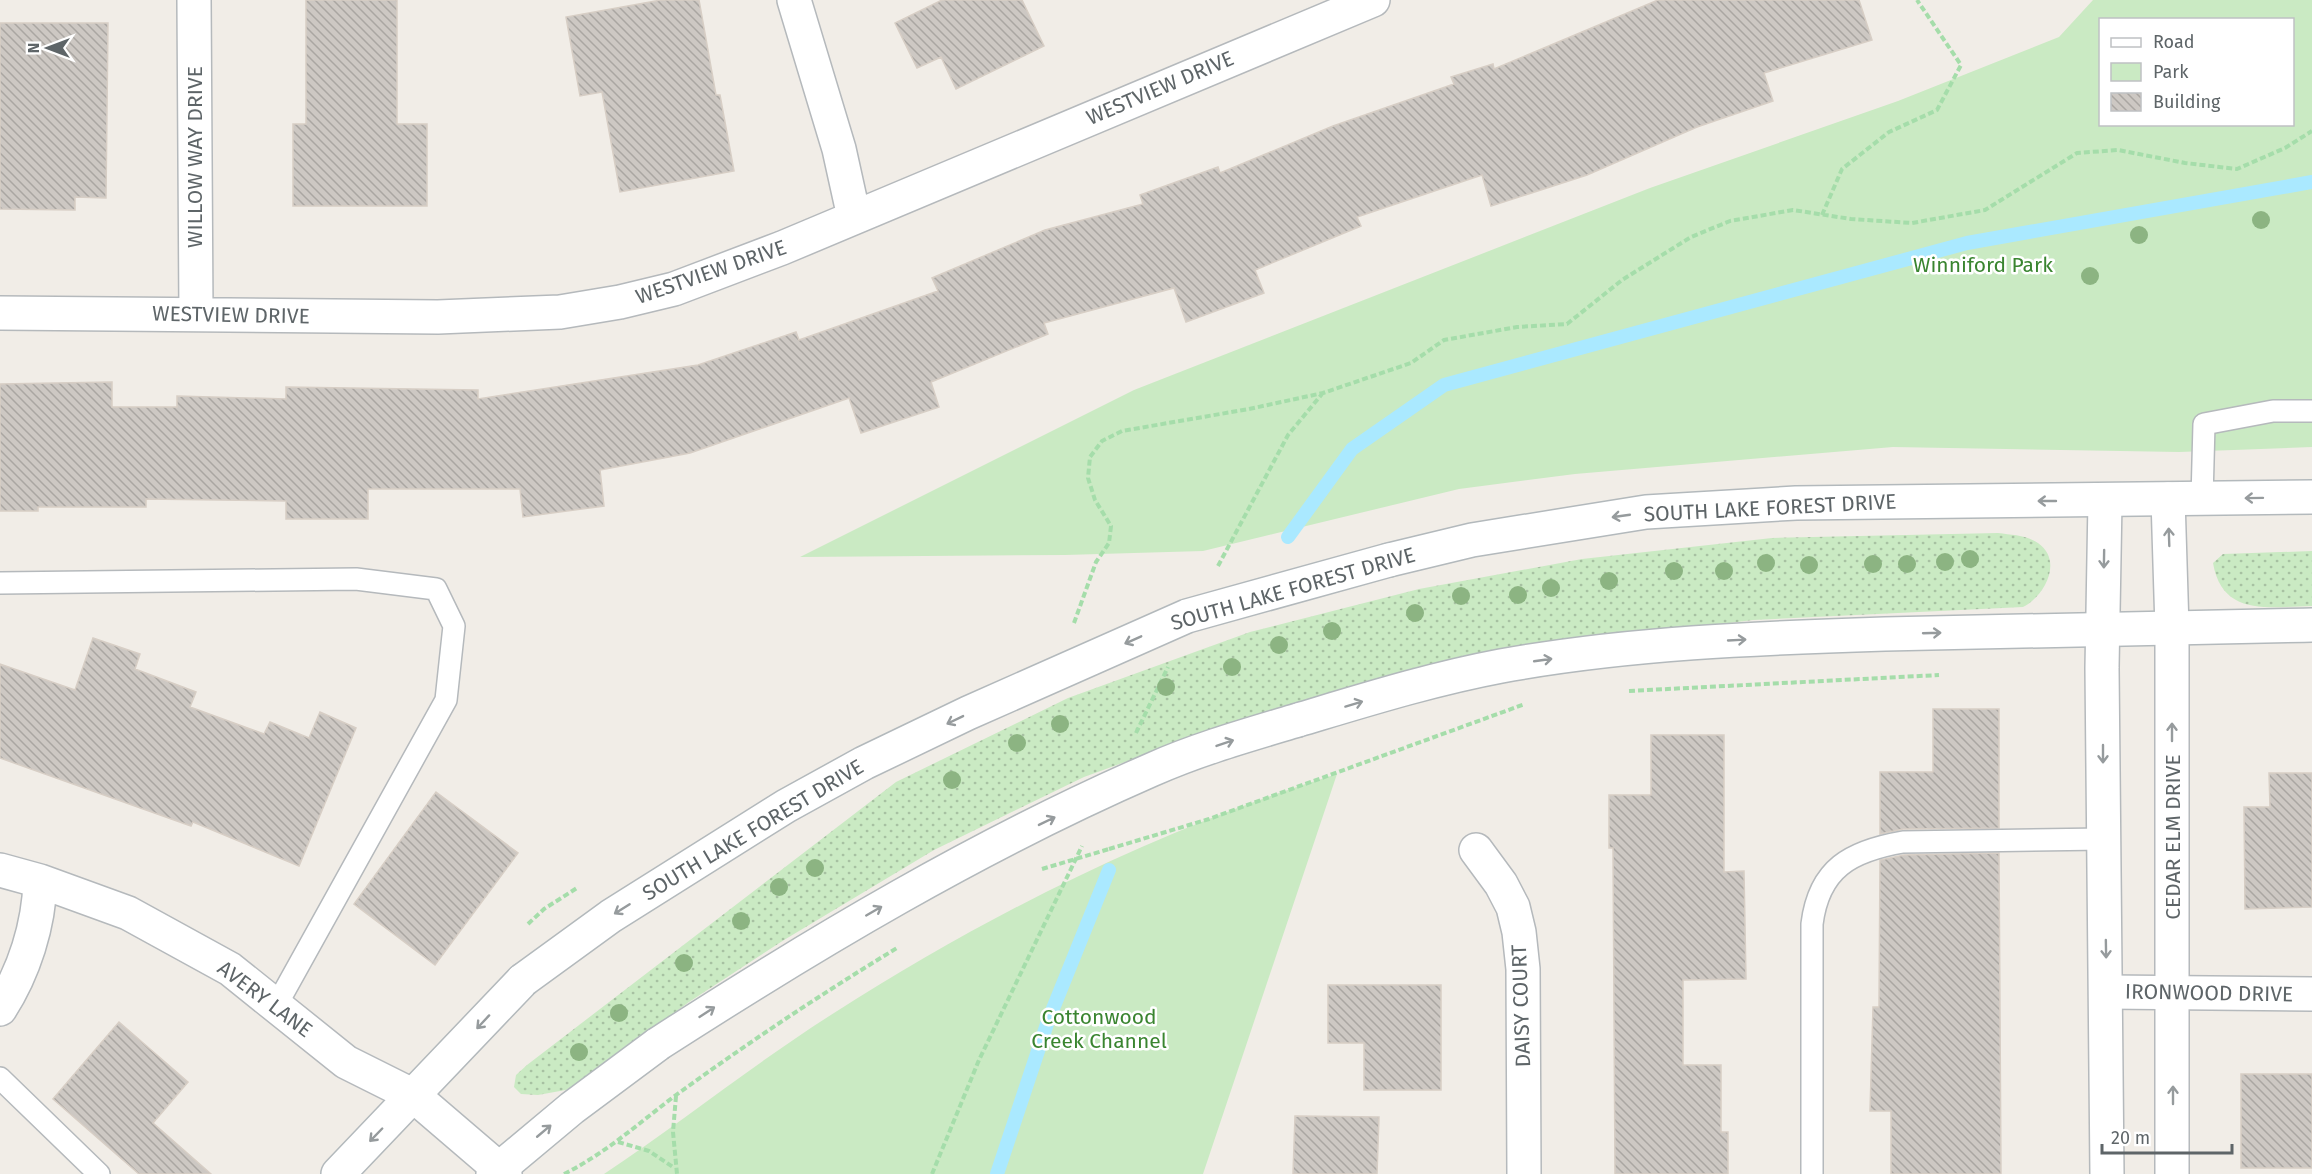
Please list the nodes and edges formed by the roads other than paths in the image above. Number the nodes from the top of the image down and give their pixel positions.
1 (194, 0) edge
2 (794, 0) edge
3 (1359, 2) edge
4 (854, 217) junction
5 (0, 313) edge
6 (196, 314) junction
7 (2312, 411) edge
8 (2312, 497) edge
9 (2202, 499) junction
10 (2168, 500) junction
11 (2105, 501) junction
12 (0, 583) edge
13 (2312, 625) edge
14 (2102, 628) junction
15 (2172, 628) junction
16 (2104, 839) junction
17 (1476, 850) dead end
18 (0, 870) edge
19 (40, 880) junction
20 (2107, 992) junction
21 (2173, 992) junction
22 (2312, 994) edge
23 (276, 1006) junction
24 (0, 1009) edge
25 (0, 1078) edge
26 (414, 1096) junction
27 (499, 1172) edge
28 (99, 1174) edge
29 (338, 1174) edge
30 (1524, 1174) edge
31 (1812, 1174) edge
32 (2107, 1174) edge
33 (2172, 1174) edge

1 - 6 street, WILLOW WAY DRIVE
2 - 4 street
3 - 4 street, WESTVIEW DRIVE
4 - 6 street, WESTVIEW DRIVE
5 - 6 street, WESTVIEW DRIVE
7 - 9 lane
8 -> 9 street, SOUTH LAKE FOREST DRIVE
9 - 10 street, SOUTH LAKE FOREST DRIVE
10 - 11 street, SOUTH LAKE FOREST DRIVE
15 -> 10 street, CEDAR ELM DRIVE
11 -> 14 street
11 -> 26 street, SOUTH LAKE FOREST DRIVE, bridge
12 - 23 lane
13 - 15 street
14 - 15 street
14 -> 16 street
27 -> 14 street, bridge
21 -> 15 street, CEDAR ELM DRIVE
16 -> 20 street
16 - 31 lane
17 - 30 street, DAISY COURT
18 - 19 street, AVERY LANE
19 - 23 street, AVERY LANE
19 - 24 street
20 - 21 street, IRONWOOD DRIVE
20 - 32 street
21 - 22 street, IRONWOOD DRIVE
33 -> 21 street, CEDAR ELM DRIVE
23 - 26 street, AVERY LANE
25 - 28 lane
26 - 27 street, AVERY LANE
26 -> 29 street, SOUTH LAKE FOREST DRIVE

